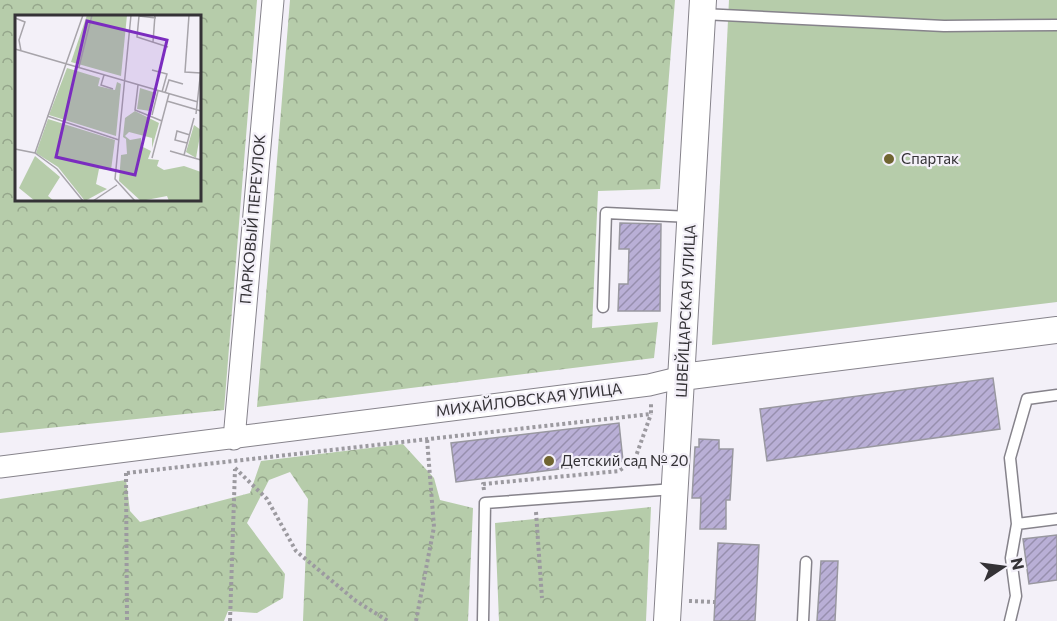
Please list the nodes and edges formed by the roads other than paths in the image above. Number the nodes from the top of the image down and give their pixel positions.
1 (273, 0) edge
2 (703, 7) edge
3 (1057, 25) edge
4 (691, 217) junction
5 (603, 307) dead end
6 (1057, 330) edge
7 (682, 377) junction
8 (1057, 395) edge
9 (234, 439) junction
10 (0, 467) edge
11 (675, 489) junction
12 (1057, 519) edge
13 (1017, 524) junction
14 (806, 562) dead end
15 (483, 621) edge
16 (667, 621) edge
17 (803, 621) edge
18 (1010, 621) edge

1 - 9 street, ПАРКОВЫЙ ПЕРЕУЛОК
2 - 3 lane
2 - 4 street, ШВЕЙЦАРСКАЯ УЛИЦА
4 - 5 lane
4 - 7 street, ШВЕЙЦАРСКАЯ УЛИЦА
6 - 7 street, МИХАЙЛОВСКАЯ УЛИЦА
7 - 9 street, МИХАЙЛОВСКАЯ УЛИЦА
7 - 11 street, ШВЕЙЦАРСКАЯ УЛИЦА
8 - 13 lane
9 - 10 street, МИХАЙЛОВСКАЯ УЛИЦА
11 - 15 lane
11 - 16 street, ШВЕЙЦАРСКАЯ УЛИЦА
12 - 13 lane
13 - 18 lane
14 - 17 lane

